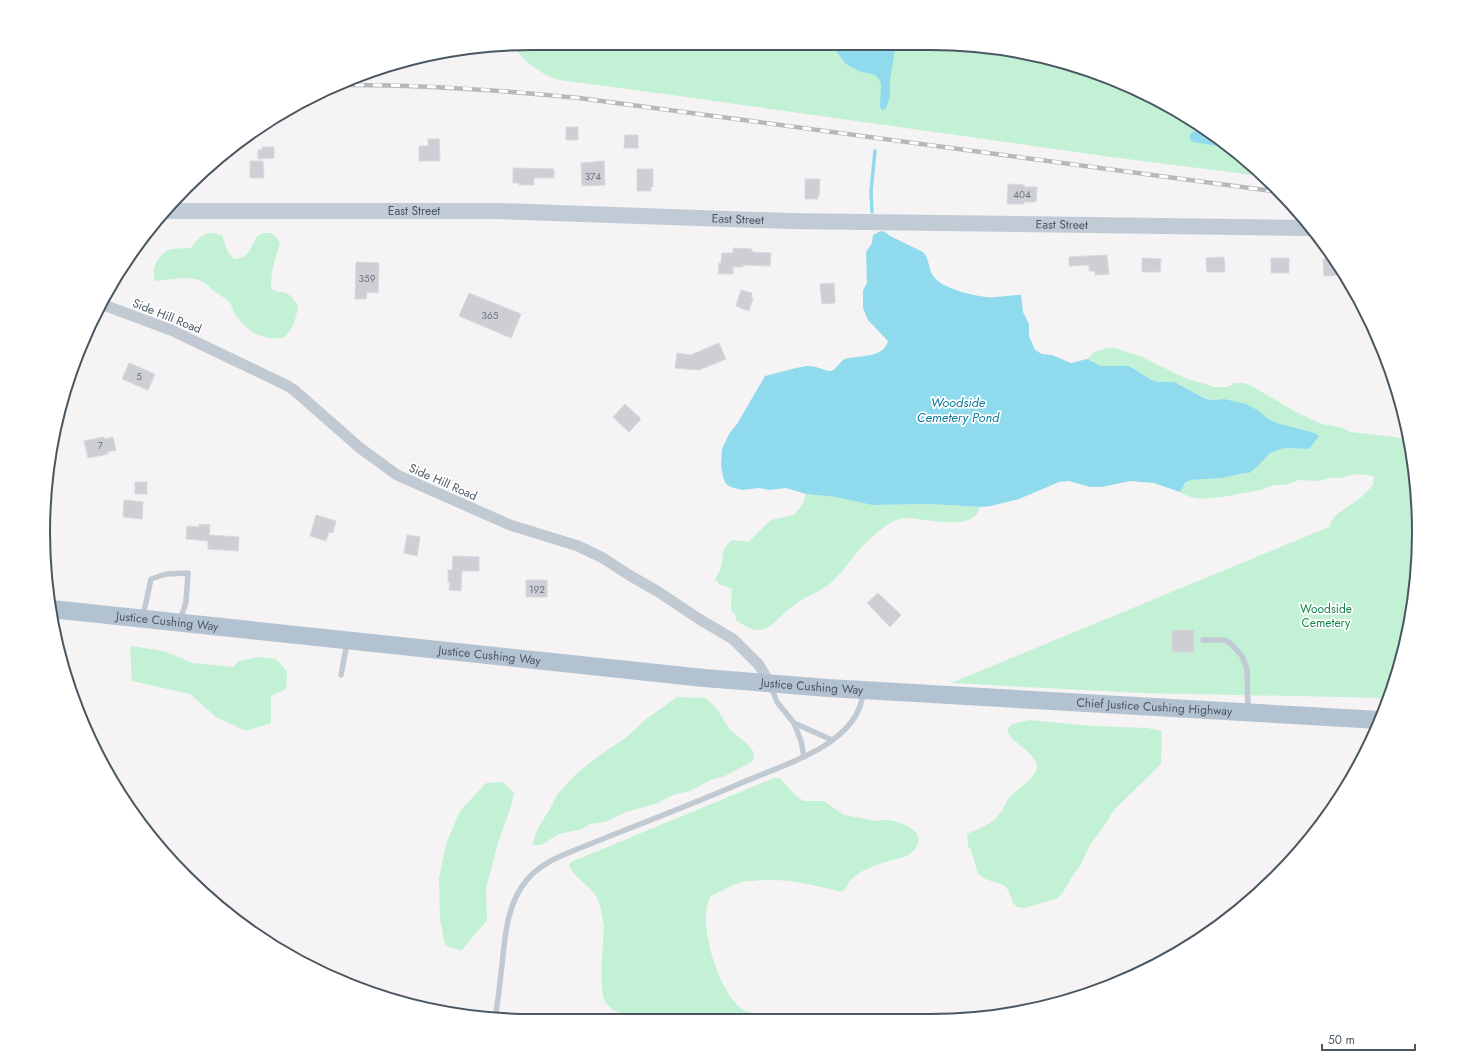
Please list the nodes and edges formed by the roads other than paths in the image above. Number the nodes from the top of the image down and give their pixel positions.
1 (173, 211) edge
2 (1303, 228) edge
3 (107, 306) edge
4 (56, 610) edge
5 (143, 619) junction
6 (179, 623) junction
7 (1203, 640) dead end
8 (347, 641) junction
9 (341, 675) dead end
10 (770, 684) junction
11 (864, 690) junction
12 (929, 694) joint
13 (1248, 712) junction
14 (1373, 720) edge
15 (794, 723) junction
16 (832, 740) junction
17 (804, 756) junction
18 (496, 1013) edge

1 - 2 main road, East Street
3 - 10 street, Side Hill Road
4 - 5 main road, Justice Cushing Way
5 - 6 main road, Justice Cushing Way
5 - 6 lane
6 - 8 main road, Justice Cushing Way
7 - 13 lane
8 - 9 lane
8 - 10 main road, Justice Cushing Way
10 - 11 main road, Justice Cushing Way
10 - 15 lane
11 - 12 main road, Justice Cushing Way
11 - 16 lane
12 - 13 main road, Chief Justice Cushing Highway
13 - 14 main road, Chief Justice Cushing Highway
15 - 16 lane
15 - 17 lane
16 - 17 lane
17 - 18 lane

